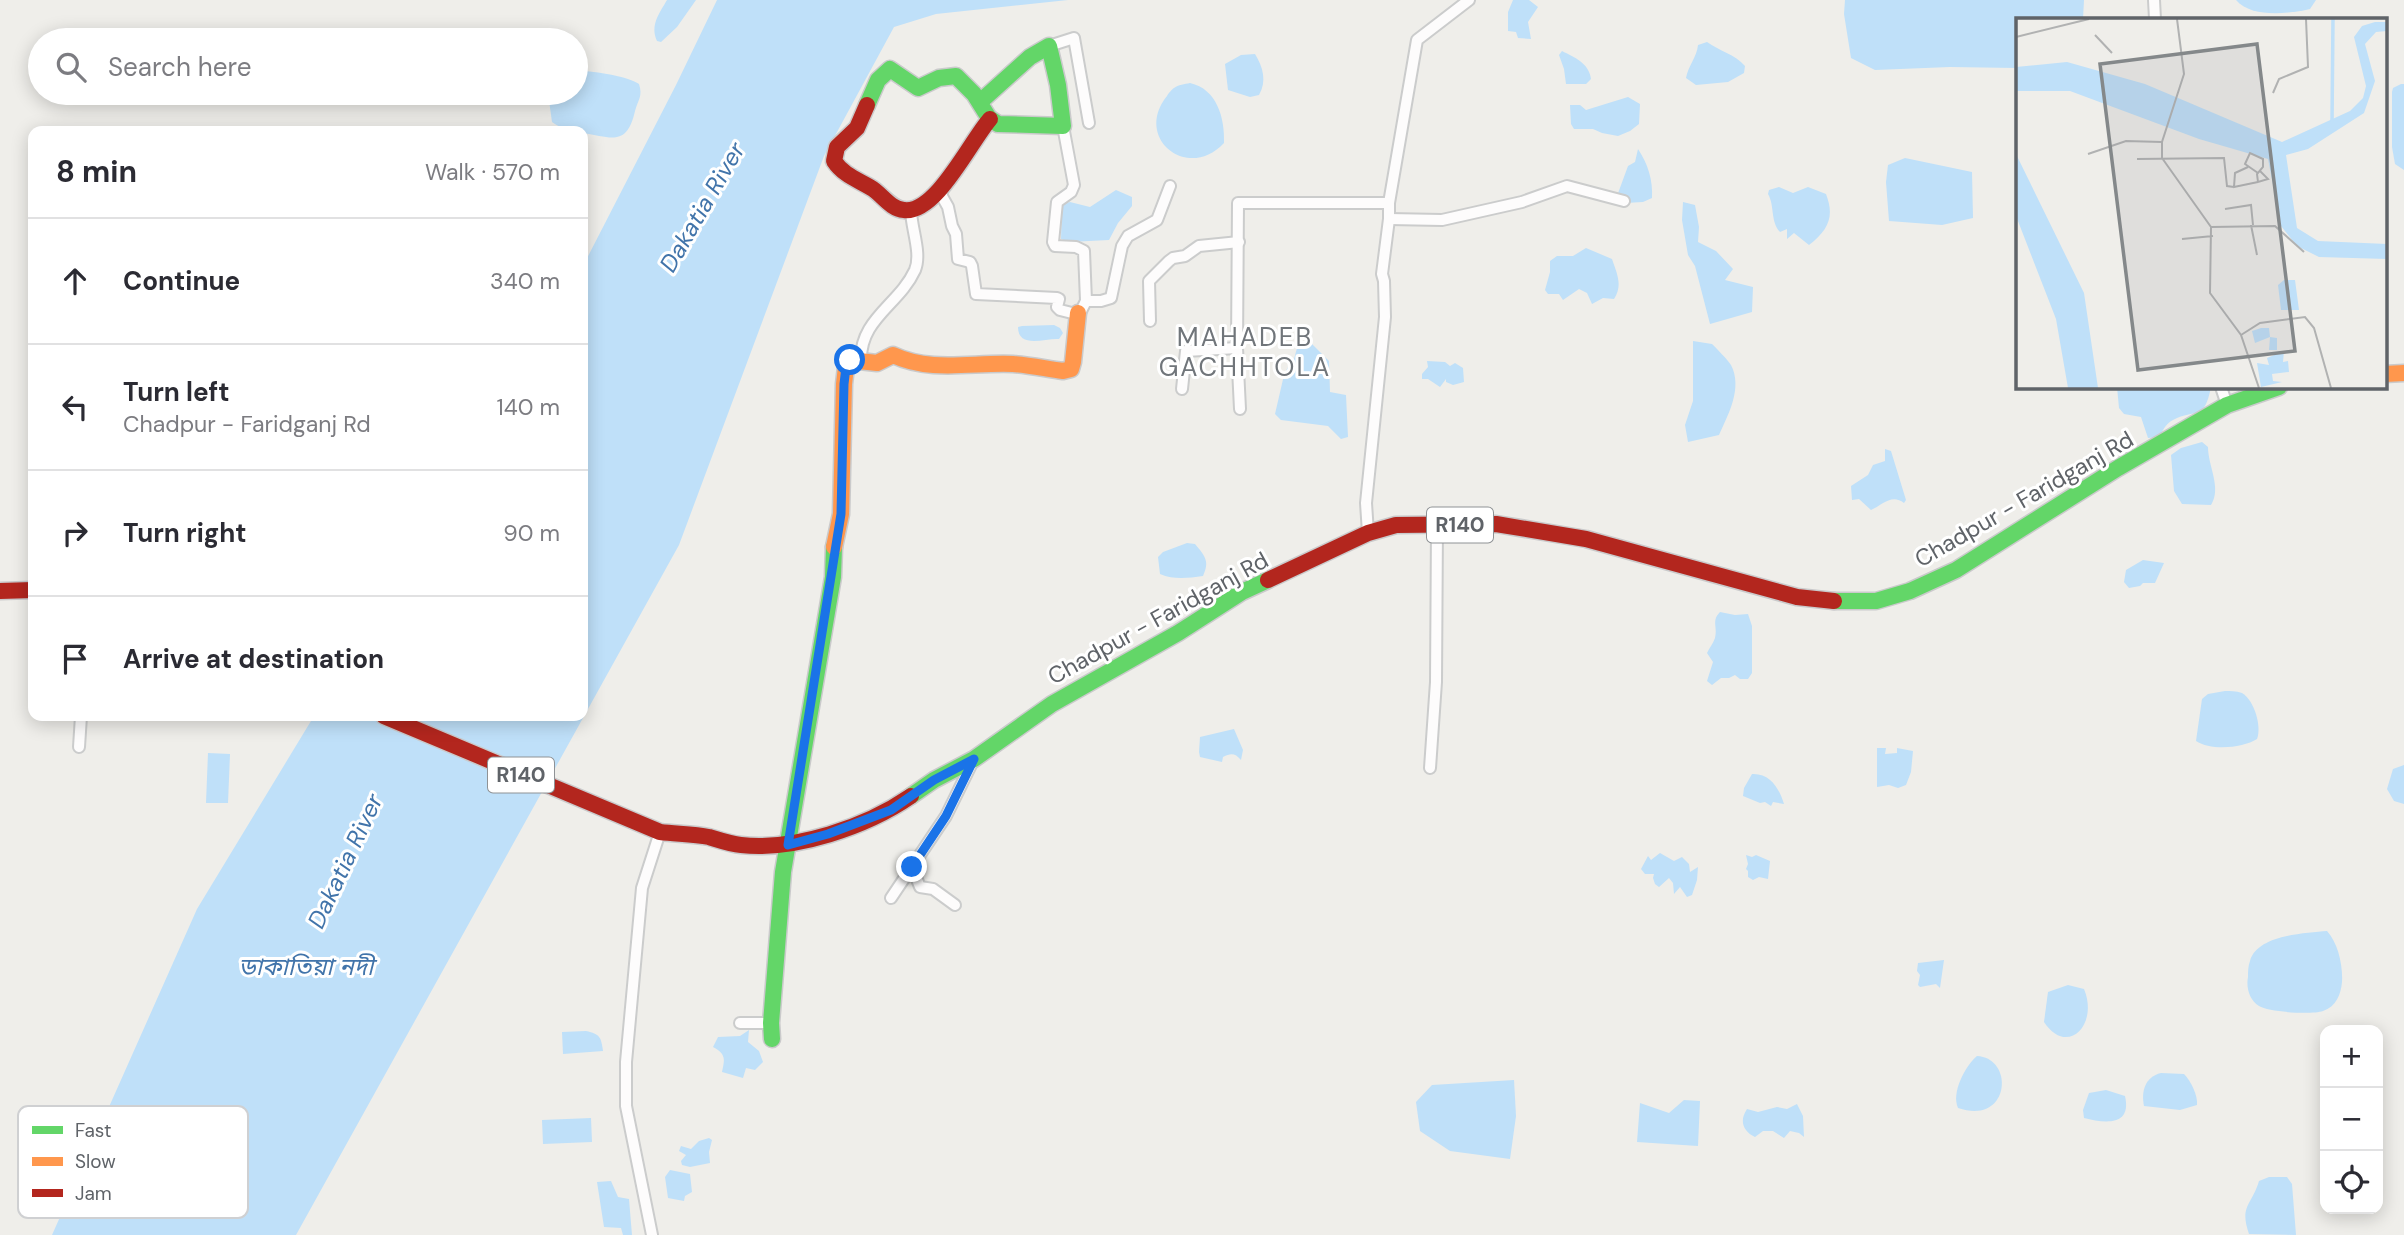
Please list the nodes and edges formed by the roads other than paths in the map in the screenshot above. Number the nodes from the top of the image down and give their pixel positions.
1 (1469, 0) edge
2 (2154, 0) edge
3 (2155, 18) edge
4 (1049, 46) junction
5 (980, 102) junction
6 (990, 119) junction
7 (1090, 123) dead end
8 (1063, 126) junction
9 (1170, 186) dead end
10 (939, 191) junction
11 (1624, 201) dead end
12 (1389, 203) junction
13 (911, 210) junction
14 (1389, 219) junction
15 (1239, 242) junction
16 (1082, 307) junction
17 (1150, 321) dead end
18 (1237, 348) junction
19 (860, 362) junction
20 (2404, 373) edge
21 (2386, 374) edge
22 (2221, 388) edge
23 (2276, 388) edge
24 (1182, 389) dead end
25 (2227, 405) junction
26 (1240, 410) dead end
27 (1437, 526) junction
28 (1368, 533) junction
29 (28, 590) edge
30 (0, 591) edge
31 (81, 721) edge
32 (396, 721) edge
33 (79, 747) dead end
34 (974, 759) junction
35 (1430, 768) dead end
36 (660, 832) junction
37 (788, 845) junction
38 (912, 867) junction
39 (891, 898) dead end
40 (955, 905) dead end
41 (740, 1023) dead end
42 (772, 1031) joint
43 (652, 1235) edge

1 - 12 street
2 - 3 street
4 - 5 main road
4 - 7 street
4 - 8 main road
5 - 6 main road
5 - 13 main road
6 - 8 main road
6 - 10 main road
8 - 16 street
9 - 16 street
10 - 13 main road
10 - 16 street
11 - 14 street
12 - 14 street
12 - 15 street
13 - 19 street
14 - 28 street
15 - 17 street
15 - 18 street
16 - 19 main road
18 - 24 street
18 - 26 street
19 - 37 main road
20 - 21 main road
22 - 25 street
23 - 25 main road, Chadpur - Faridganj Rd / R140
25 - 27 main road, Chadpur - Faridganj Rd / R140
27 - 28 main road, Chadpur - Faridganj Rd / R140
27 - 35 street
28 - 34 main road, Chadpur - Faridganj Rd / R140
29 - 30 main road
31 - 33 street
32 - 36 main road, Chadpur - Faridganj Rd / R140
34 - 37 main road, Chadpur - Faridganj Rd / R140
34 - 38 street
36 - 37 main road, Chadpur - Faridganj Rd / R140
36 - 43 street
37 - 42 main road
38 - 39 street
38 - 40 street
41 - 42 street

